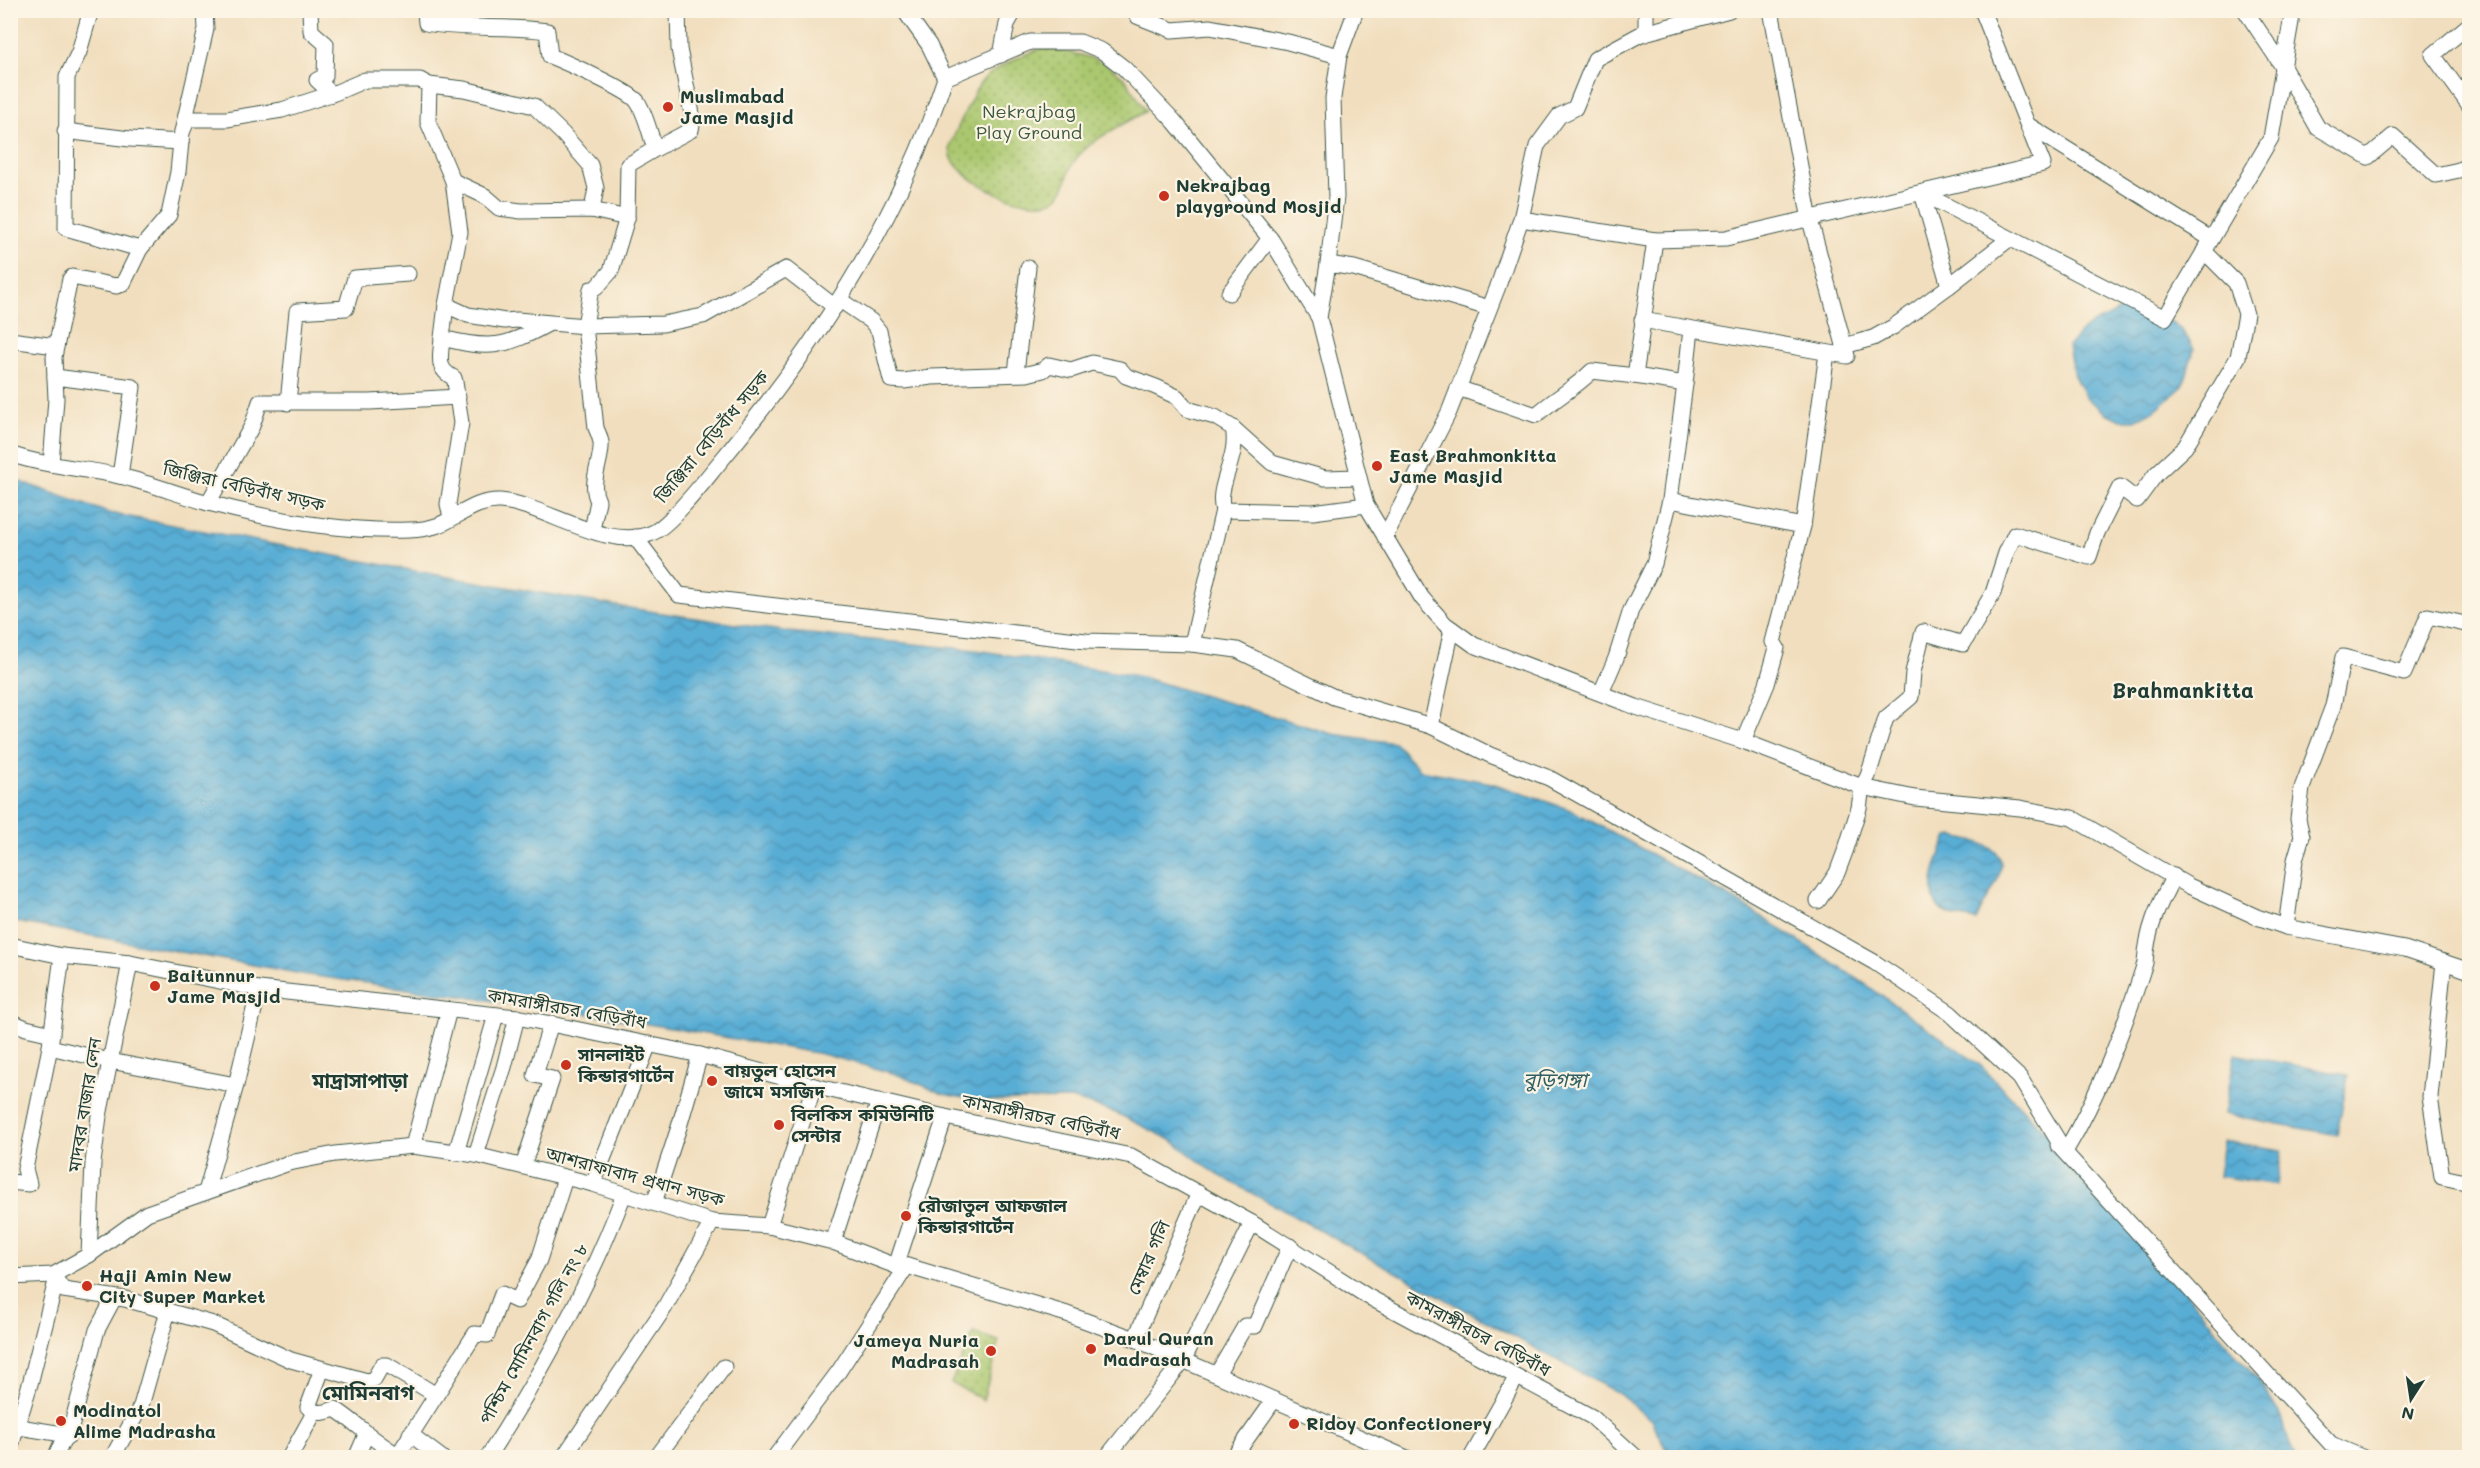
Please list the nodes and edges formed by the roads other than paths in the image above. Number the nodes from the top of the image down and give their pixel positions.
1 (91, 10) edge
2 (205, 10) edge
3 (310, 10) edge
4 (425, 10) edge
5 (678, 10) edge
6 (904, 10) edge
7 (1015, 10) edge
8 (1356, 10) edge
9 (1646, 10) edge
10 (1729, 10) edge
11 (1771, 10) edge
12 (1982, 10) edge
13 (2245, 10) edge
14 (2293, 10) edge
15 (1137, 16) dead end
16 (2466, 33) edge
17 (1646, 34) junction
18 (1000, 55) junction
19 (1339, 56) junction
20 (2283, 67) junction
21 (945, 78) junction
22 (429, 85) junction
23 (332, 94) junction
24 (2469, 106) edge
25 (2028, 125) junction
26 (65, 131) junction
27 (181, 137) junction
28 (655, 149) junction
29 (2469, 164) edge
30 (453, 181) junction
31 (1922, 193) junction
32 (592, 210) junction
33 (627, 218) junction
34 (1521, 219) junction
35 (1810, 220) junction
36 (1270, 238) junction
37 (2010, 239) junction
38 (1655, 240) junction
39 (2208, 245) junction
40 (140, 249) junction
41 (1328, 264) junction
42 (1028, 268) dead end
43 (408, 274) dead end
44 (1949, 286) junction
45 (1229, 292) dead end
46 (837, 303) junction
47 (446, 305) junction
48 (1489, 309) junction
49 (1319, 318) junction
50 (1642, 320) junction
51 (548, 324) junction
52 (585, 326) junction
53 (1691, 328) junction
54 (442, 338) junction
55 (10, 340) edge
56 (56, 346) junction
57 (1844, 346) junction
58 (1827, 353) junction
59 (1016, 374) junction
60 (1635, 376) junction
61 (55, 377) junction
62 (1685, 384) junction
63 (1458, 388) junction
64 (458, 397) junction
65 (288, 403) junction
66 (1233, 428) junction
67 (10, 454) edge
68 (51, 464) junction
69 (120, 476) junction
70 (1358, 477) junction
71 (1670, 500) junction
72 (208, 502) junction
73 (1366, 506) junction
74 (1223, 510) junction
75 (451, 517) junction
76 (1803, 526) junction
77 (592, 530) junction
78 (635, 537) junction
79 (1385, 537) junction
80 (2469, 626) edge
81 (1452, 629) junction
82 (1192, 644) junction
83 (1601, 693) junction
84 (1431, 726) junction
85 (1743, 741) junction
86 (1862, 786) junction
87 (2174, 876) junction
88 (1818, 901) dead end
89 (2286, 927) junction
90 (10, 945) edge
91 (62, 956) junction
92 (2444, 962) junction
93 (130, 963) junction
94 (2469, 971) edge
95 (259, 989) junction
96 (448, 1010) junction
97 (496, 1015) junction
98 (517, 1017) junction
99 (10, 1021) edge
100 (551, 1023) junction
101 (51, 1041) junction
102 (649, 1044) junction
103 (700, 1055) junction
104 (110, 1061) junction
105 (236, 1085) junction
106 (814, 1086) junction
107 (879, 1101) junction
108 (945, 1117) junction
109 (2047, 1133) dead end
110 (413, 1146) junction
111 (456, 1153) junction
112 (476, 1155) junction
113 (522, 1166) junction
114 (565, 1178) junction
115 (10, 1182) edge
116 (2469, 1183) edge
117 (593, 1184) junction
118 (206, 1192) junction
119 (1199, 1193) junction
120 (624, 1194) junction
121 (654, 1203) junction
122 (712, 1222) junction
123 (1252, 1222) junction
124 (769, 1226) junction
125 (833, 1242) junction
126 (1290, 1246) junction
127 (88, 1255) junction
128 (901, 1266) junction
129 (10, 1277) edge
130 (54, 1278) junction
131 (114, 1298) junction
132 (168, 1311) junction
133 (1135, 1339) junction
134 (1183, 1361) junction
135 (724, 1367) dead end
136 (322, 1369) junction
137 (1217, 1374) junction
138 (1516, 1378) junction
139 (436, 1395) junction
140 (1275, 1400) junction
141 (314, 1413) junction
142 (19, 1426) junction
143 (410, 1434) junction
144 (69, 1435) junction
145 (366, 1435) junction
146 (10, 1449) edge
147 (1372, 1451) edge
148 (398, 1457) edge
149 (55, 1458) edge
150 (112, 1458) edge
151 (289, 1458) edge
152 (356, 1458) edge
153 (442, 1458) edge
154 (487, 1458) edge
155 (563, 1458) edge
156 (656, 1458) edge
157 (774, 1458) edge
158 (1106, 1458) edge
159 (1233, 1458) edge
160 (1407, 1458) edge
161 (1471, 1458) edge
162 (1637, 1458) edge
163 (2364, 1458) edge

1 - 26 street
2 - 27 street
3 - 23 street
4 - 28 street
5 - 28 street
6 - 21 street
7 - 18 street
8 - 19 street
9 - 17 street
10 - 17 street
11 - 35 street
12 - 25 street
13 - 20 street
14 - 20 street
15 - 19 street
16 - 24 street
17 - 34 street
18 - 21 street
18 - 36 street
19 - 41 street
20 - 29 street
20 - 39 street
21 - 46 street, জিঞ্জিরা বেড়িবাঁধ সড়ক
22 - 23 street
22 - 30 street
22 - 32 street
23 - 27 street
25 - 31 street
25 - 39 street
26 - 27 street
26 - 40 street
27 - 40 street
28 - 33 street
30 - 32 street
30 - 47 street
31 - 35 street
31 - 37 street
31 - 44 street
32 - 33 street
33 - 52 street
34 - 38 street
34 - 48 street
35 - 38 street
35 - 57 street
36 - 45 street
36 - 49 street
37 - 39 street
37 - 44 street
38 - 50 street
39 - 86 street
40 - 56 street
41 - 48 street
41 - 49 street
42 - 59 street
43 - 65 street
44 - 57 street
46 - 52 street
46 - 59 street
46 - 78 street, জিঞ্জিরা বেড়িবাঁধ সড়ক
47 - 51 street
47 - 54 street
48 - 63 street
49 - 70 street
50 - 53 street
50 - 60 street
51 - 52 street
51 - 54 street
52 - 77 street
53 - 58 street
53 - 62 street
54 - 64 street
55 - 56 street
56 - 61 street
57 - 58 street
58 - 76 street
59 - 66 street
60 - 62 street
60 - 63 street
61 - 68 street
61 - 69 street
62 - 71 street
63 - 79 street
64 - 65 street
64 - 75 street
65 - 72 street
66 - 70 street
66 - 74 street
67 - 68 street, জিঞ্জিরা বেড়িবাঁধ সড়ক
68 - 69 street, জিঞ্জিরা বেড়িবাঁধ সড়ক
69 - 72 street, জিঞ্জিরা বেড়িবাঁধ সড়ক
70 - 73 street
71 - 76 street
71 - 83 street
72 - 75 street, জিঞ্জিরা বেড়িবাঁধ সড়ক
73 - 74 street
73 - 79 street
74 - 82 street
75 - 77 street, জিঞ্জিরা বেড়িবাঁধ সড়ক
76 - 85 street
77 - 78 street, জিঞ্জিরা বেড়িবাঁধ সড়ক
78 - 82 street
79 - 81 street
80 - 89 street
81 - 83 street
81 - 84 street
82 - 84 street
83 - 85 street
84 - 87 street
85 - 86 street
86 - 87 street
86 - 88 street
87 - 89 street
89 - 92 street
90 - 91 street, কামরাঙ্গীরচর বেড়িবাঁধ
91 - 93 street, কামরাঙ্গীরচর বেড়িবাঁধ
91 - 101 street
92 - 94 street
92 - 116 street
93 - 95 street, কামরাঙ্গীরচর বেড়িবাঁধ
93 - 104 street, মাদবর বাজার লেন
95 - 96 street, কামরাঙ্গীরচর বেড়িবাঁধ
95 - 105 street
96 - 97 street, কামরাঙ্গীরচর বেড়িবাঁধ
96 - 110 street
97 - 98 street, কামরাঙ্গীরচর বেড়িবাঁধ
97 - 111 street
98 - 100 street, কামরাঙ্গীরচর বেড়িবাঁধ
98 - 112 street
99 - 101 street
100 - 102 street, কামরাঙ্গীরচর বেড়িবাঁধ
100 - 113 street
101 - 104 street
101 - 115 street
102 - 103 street, কামরাঙ্গীরচর বেড়িবাঁধ
102 - 117 street
103 - 106 street, কামরাঙ্গীরচর বেড়িবাঁধ
103 - 121 street
104 - 105 street
104 - 127 street, মাদবর বাজার লেন
105 - 118 street
106 - 107 street, কামরাঙ্গীরচর বেড়িবাঁধ
106 - 124 street
107 - 108 street, কামরাঙ্গীরচর বেড়িবাঁধ
107 - 125 street
108 - 119 street, কামরাঙ্গীরচর বেড়িবাঁধ
108 - 128 street
109 - 163 street
110 - 111 street, আশরাফাবাদ প্রধান সড়ক
110 - 118 street, আশরাফাবাদ প্রধান সড়ক
111 - 112 street, আশরাফাবাদ প্রধান সড়ক
112 - 113 street, আশরাফাবাদ প্রধান সড়ক
113 - 114 street, আশরাফাবাদ প্রধান সড়ক
114 - 117 street, আশরাফাবাদ প্রধান সড়ক
114 - 139 street
117 - 120 street, আশরাফাবাদ প্রধান সড়ক
118 - 127 street, আশরাফাবাদ প্রধান সড়ক
119 - 123 street, কামরাঙ্গীরচর বেড়িবাঁধ
119 - 133 street, মেম্বার গলি
120 - 121 street, আশরাফাবাদ প্রধান সড়ক
120 - 154 street, পশ্চিম মোমিনবাগ গলি নং ৮
121 - 122 street, আশরাফাবাদ প্রধান সড়ক
122 - 124 street, আশরাফাবাদ প্রধান সড়ক
122 - 155 street
123 - 126 street, কামরাঙ্গীরচর বেড়িবাঁধ
123 - 134 street
124 - 125 street, আশরাফাবাদ প্রধান সড়ক
125 - 128 street, আশরাফাবাদ প্রধান সড়ক
126 - 137 street
126 - 138 street, কামরাঙ্গীরচর বেড়িবাঁধ
127 - 130 street, আশরাফাবাদ প্রধান সড়ক
128 - 133 street, আশরাফাবাদ প্রধান সড়ক
128 - 157 street
129 - 130 street, আশরাফাবাদ প্রধান সড়ক
130 - 131 street
130 - 142 street
131 - 132 street
131 - 144 street
132 - 136 street
132 - 150 street
133 - 134 street, আশরাফাবাদ প্রধান সড়ক
134 - 137 street, আশরাফাবাদ প্রধান সড়ক
134 - 158 street
135 - 156 street
136 - 139 street
136 - 141 street
137 - 140 street, আশরাফাবাদ প্রধান সড়ক
138 - 161 street
138 - 162 street, কামরাঙ্গীরচর বেড়িবাঁধ
139 - 143 street
140 - 147 street, আশরাফাবাদ প্রধান সড়ক
140 - 159 street
141 - 145 street
141 - 151 street
142 - 144 street
142 - 146 street
143 - 148 street
143 - 153 street
144 - 149 street
145 - 148 street
145 - 152 street
147 - 160 street, আশরাফাবাদ প্রধান সড়ক

